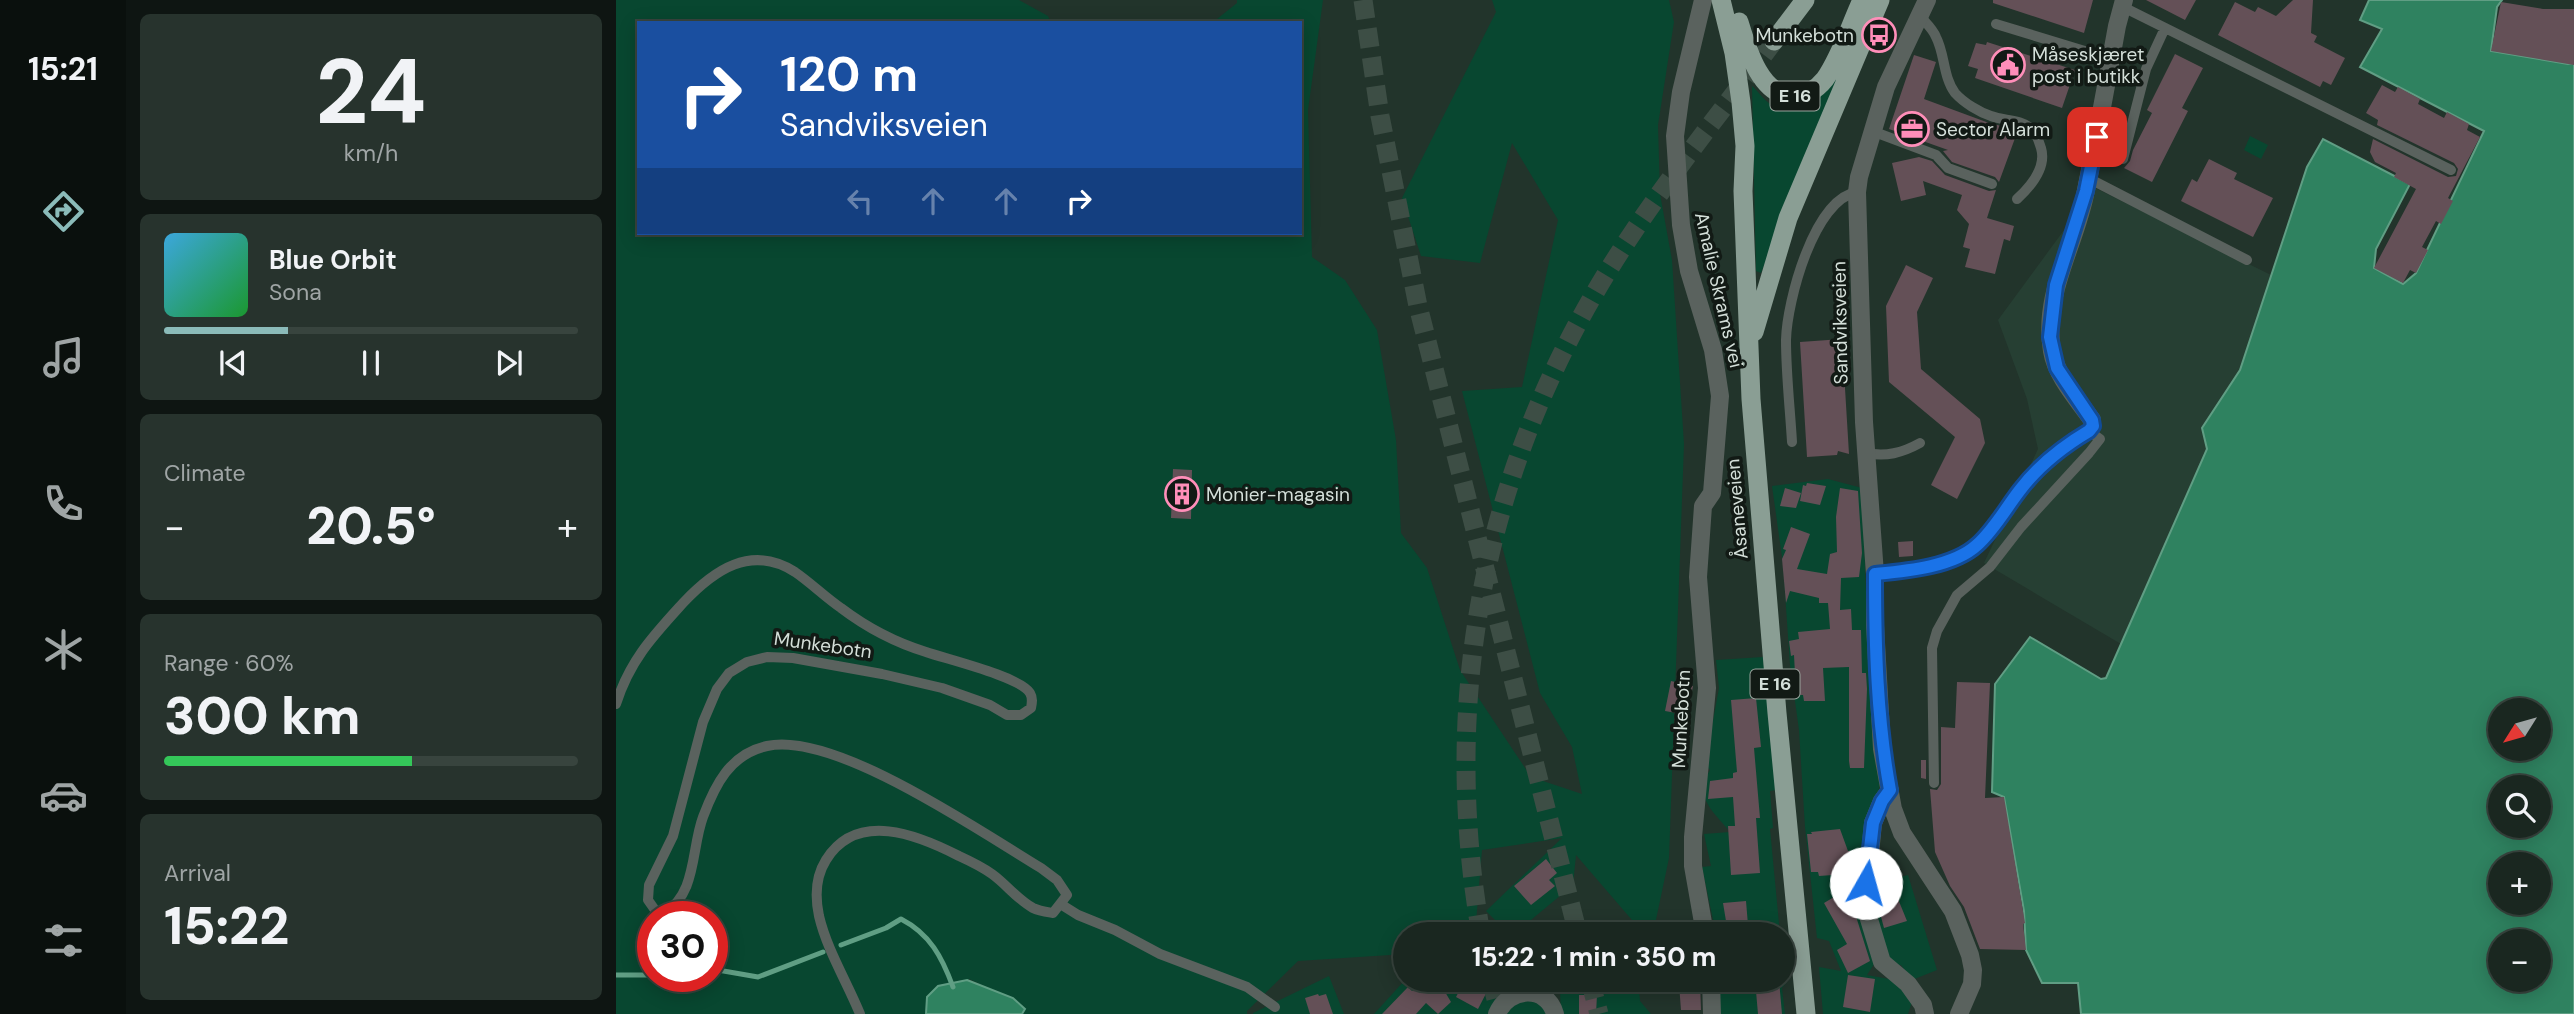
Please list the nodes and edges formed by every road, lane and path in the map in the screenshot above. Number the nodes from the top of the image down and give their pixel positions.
1 (1721, 0) edge
2 (1732, 0) edge
3 (1805, 0) edge
4 (1862, 0) edge
5 (1880, 0) edge
6 (1702, 4) edge
7 (2124, 4) edge
8 (1923, 8) edge
9 (1996, 24) dead end
10 (2165, 28) junction
11 (1774, 41) tunnel mouth
12 (2111, 59) junction
13 (1872, 131) junction
14 (2123, 159) dead end
15 (2451, 170) dead end
16 (2088, 178) junction
17 (1992, 184) dead end
18 (1857, 191) junction
19 (2017, 199) dead end
20 (2248, 260) dead end
21 (1749, 353) junction
22 (2090, 426) junction
23 (1792, 442) dead end
24 (1920, 443) dead end
25 (1866, 453) junction
26 (1703, 506) joint
27 (1875, 574) junction
28 (616, 704) edge
29 (1934, 783) dead end
30 (1890, 790) junction
31 (1062, 905) junction
32 (1703, 922) edge
33 (1711, 992) edge
34 (1275, 1007) dead end
35 (860, 1014) edge
36 (1497, 1014) edge
37 (1555, 1014) edge
38 (1712, 1014) edge
39 (1806, 1014) edge
40 (1925, 1014) edge
41 (1959, 1014) edge

1 - 21 highway, Åsaneveien / E 16
2 - 4 highway, E 16
3 - 11 highway
5 - 21 highway, E 16
6 - 26 street, Amalie Skrams vei
7 - 10 lane
7 - 12 street
8 - 13 street, Sandviksveien
8 - 19 lane
9 - 12 lane
10 - 14 lane
10 - 15 lane
12 - 16 street
13 - 17 lane
13 - 18 street, Sandviksveien
16 - 20 lane
16 - 22 street
18 - 23 lane, Sandviksveien
18 - 25 street, Sandviksveien
21 - 39 highway, Åsaneveien / E 16
22 - 27 lane
22 - 29 lane
24 - 25 lane
25 - 27 street, Sandviksveien
26 - 32 street, Munkebotn
27 - 30 street, Sandviksveien
28 - 31 lane, Munkebotn
30 - 40 street
30 - 41 street, Sandviksveien
31 - 34 lane
31 - 35 lane
33 - 38 street
36 - 37 street

